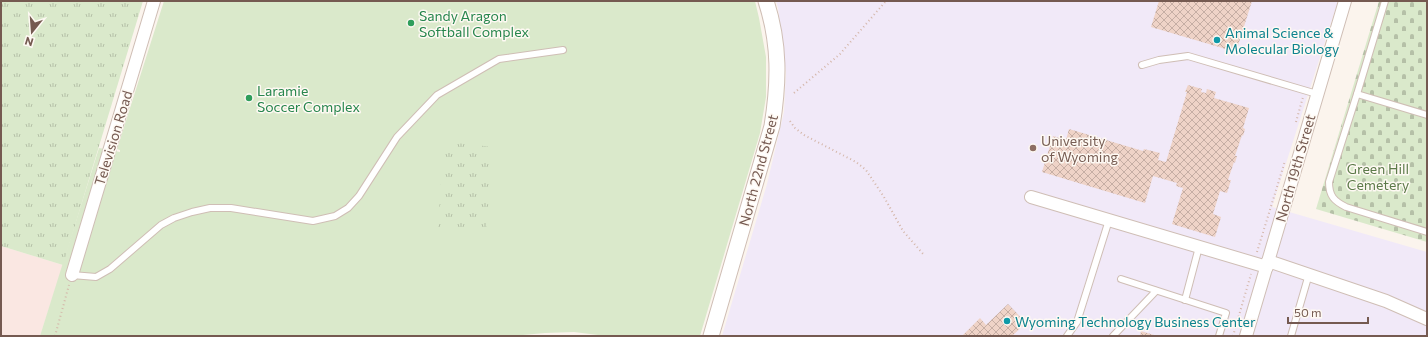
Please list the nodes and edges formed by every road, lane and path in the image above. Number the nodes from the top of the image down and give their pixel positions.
1 (154, 1) edge
2 (766, 1) edge
3 (886, 1) edge
4 (1345, 1) edge
5 (1385, 1) edge
6 (564, 50) dead end
7 (1142, 65) dead end
8 (794, 93) dead end
9 (1311, 93) junction
10 (1357, 94) junction
11 (1427, 115) edge
12 (790, 121) dead end
13 (1295, 127) dead end
14 (1286, 155) dead end
15 (1031, 197) dead end
16 (1109, 220) junction
17 (1427, 232) edge
18 (1199, 247) junction
19 (924, 255) dead end
20 (1254, 263) junction
21 (1267, 264) junction
22 (72, 274) junction
23 (1309, 274) junction
24 (1121, 278) dead end
25 (1156, 291) junction
26 (1185, 300) junction
27 (1427, 319) edge
28 (55, 336) edge
29 (711, 336) edge
30 (1067, 336) edge
31 (1113, 336) edge
32 (1219, 336) edge
33 (1232, 336) edge
34 (1246, 336) edge
35 (1291, 336) edge

1 - 22 street, Television Road
2 - 29 street, North 22nd Street
3 - 8 path
4 - 9 street, North 19th Street
5 - 10 lane
6 - 22 lane
7 - 9 lane
9 - 13 path
9 - 21 street, North 19th Street
10 - 11 lane
10 - 17 lane
12 - 19 path
14 - 20 path
15 - 16 street
16 - 18 street
16 - 30 lane
18 - 20 street
18 - 26 lane
20 - 21 street
20 - 33 path
21 - 23 street
21 - 34 street, North 19th Street
22 - 28 path
23 - 27 street
23 - 35 lane
24 - 25 lane
25 - 26 lane
25 - 31 lane
26 - 32 lane

